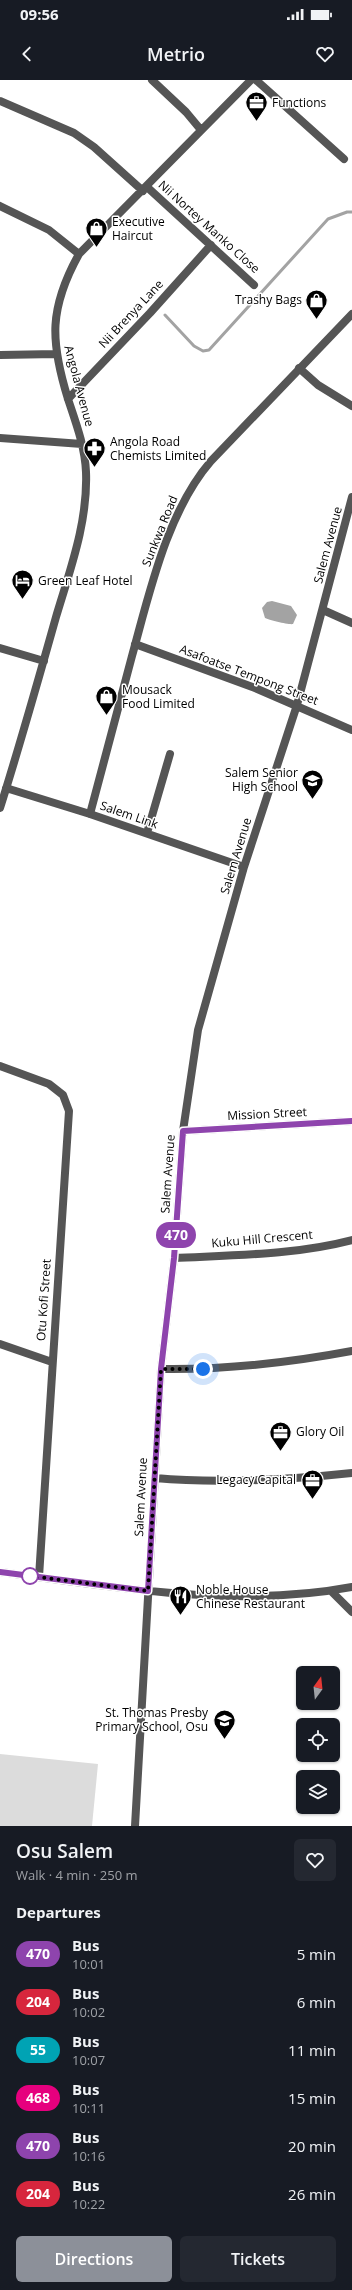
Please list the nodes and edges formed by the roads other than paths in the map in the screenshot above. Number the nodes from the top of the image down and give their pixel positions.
1 (152, 80) edge
2 (252, 80) edge
3 (256, 80) edge
4 (0, 101) edge
5 (201, 130) junction
6 (344, 159) dead end
7 (145, 189) junction
8 (0, 206) edge
9 (211, 245) junction
10 (80, 254) junction
11 (254, 285) dead end
12 (352, 314) edge
13 (56, 354) junction
14 (0, 355) edge
15 (299, 368) junction
16 (68, 399) junction
17 (352, 406) edge
18 (0, 438) edge
19 (82, 444) junction
20 (352, 497) edge
21 (351, 512) edge
22 (323, 610) junction
23 (352, 623) edge
24 (135, 644) junction
25 (0, 648) edge
26 (44, 660) junction
27 (297, 705) junction
28 (352, 730) edge
29 (170, 754) dead end
30 (6, 788) junction
31 (0, 808) edge
32 (90, 814) junction
33 (147, 834) junction
34 (244, 867) junction
35 (0, 1066) edge
36 (352, 1121) edge
37 (183, 1131) junction
38 (352, 1240) edge
39 (174, 1258) junction
40 (0, 1344) edge
41 (352, 1351) edge
42 (52, 1362) junction
43 (161, 1369) junction
44 (352, 1473) edge
45 (155, 1478) junction
46 (0, 1572) edge
47 (38, 1577) junction
48 (352, 1587) edge
49 (148, 1591) junction
50 (331, 1591) junction
51 (352, 1612) edge
52 (135, 1826) edge

1 - 5 street
2 - 5 street, Angola Avenue
3 - 6 street
4 - 7 street, Nii Nortey Manko Close
5 - 7 street, Angola Avenue
7 - 9 street, Nii Nortey Manko Close
7 - 10 street, Angola Avenue
8 - 10 street
9 - 11 street, Nii Nortey Manko Close
9 - 16 street, Nii Brenya Lane
10 - 13 street, Angola Avenue
12 - 15 street, Sunkwa Road
13 - 14 street
13 - 16 street, Angola Avenue
15 - 17 street
15 - 24 street, Sunkwa Road
16 - 19 street, Angola Avenue
18 - 19 street
19 - 26 street, Angola Avenue
20 - 21 street, Salem Avenue
21 - 22 street, Salem Avenue
22 - 23 street
22 - 27 street, Salem Avenue
24 - 27 street, Asafoatse Tempong Street
24 - 32 street, Sunkwa Road
25 - 26 street
26 - 30 street, Angola Avenue
27 - 28 street, Asafoatse Tempong Street
27 - 34 street, Salem Avenue
29 - 33 street
30 - 31 street, Angola Avenue
30 - 32 street, Salem Link
32 - 33 street, Salem Link
33 - 34 street, Salem Link
34 - 37 street, Salem Avenue
35 - 42 street, Otu Kofi Street
36 - 37 street, Mission Street
37 - 39 street, Salem Avenue
38 - 39 street, Kuku Hill Crescent
39 - 43 street, Salem Avenue
40 - 42 street
41 - 43 street
42 - 47 street, Otu Kofi Street
43 - 45 street, Salem Avenue
44 - 45 street
45 - 49 street, Salem Avenue
46 - 47 street
47 - 49 street
48 - 50 street
49 - 50 street
49 - 52 street, Salem Avenue
50 - 51 street

